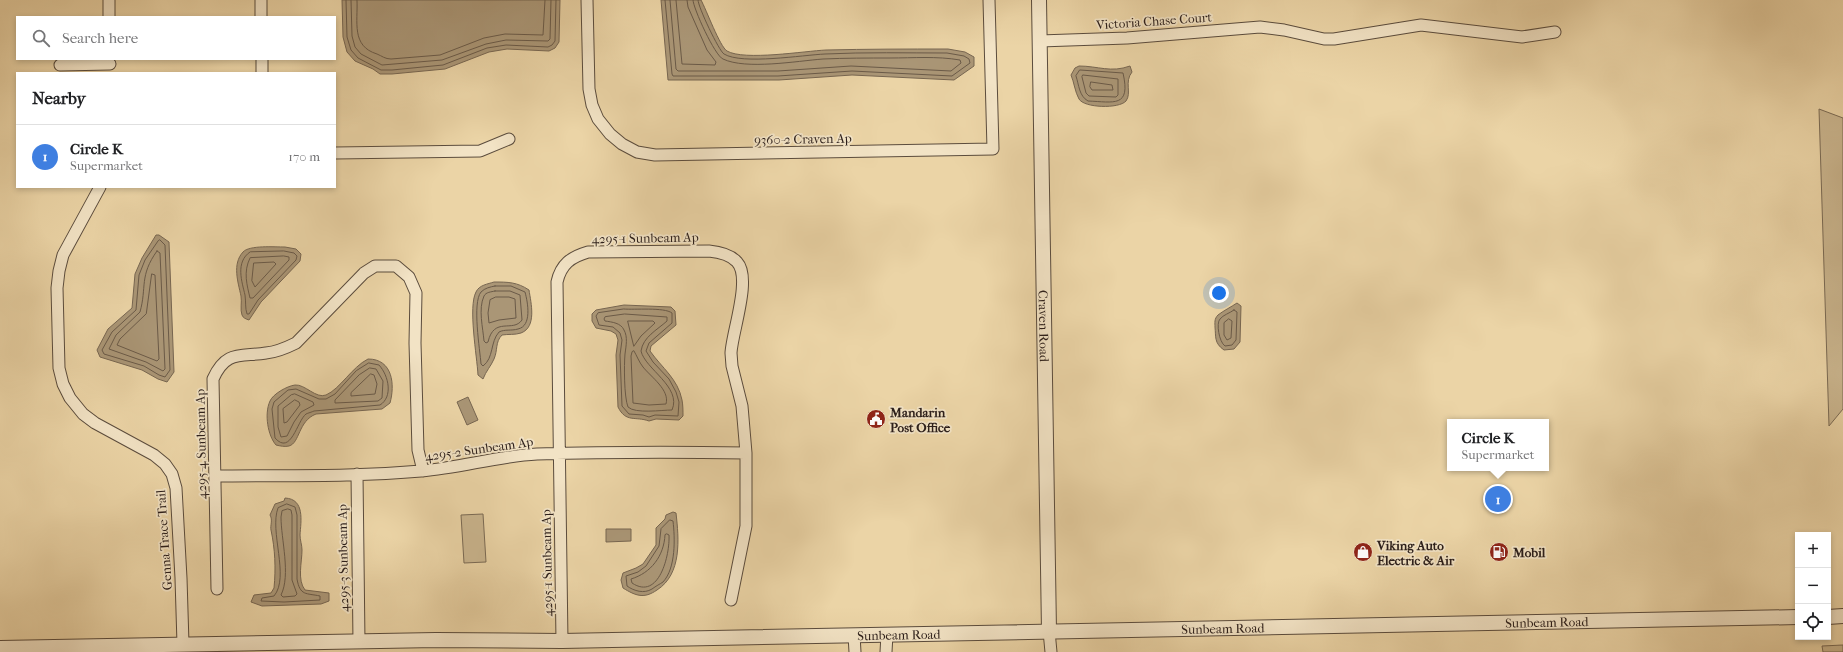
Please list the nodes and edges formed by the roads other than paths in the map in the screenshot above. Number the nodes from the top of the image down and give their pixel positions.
1 (109, 0) edge
2 (261, 0) edge
3 (587, 0) edge
4 (989, 0) edge
5 (1039, 0) edge
6 (109, 16) edge
7 (261, 16) edge
8 (1555, 32) dead end
9 (1040, 41) junction
10 (262, 60) edge
11 (60, 65) dead end
12 (110, 65) edge
13 (262, 72) edge
14 (509, 139) dead end
15 (336, 153) edge
16 (99, 188) edge
17 (746, 453) junction
18 (560, 454) junction
19 (423, 471) junction
20 (357, 474) junction
21 (216, 476) junction
22 (217, 589) dead end
23 (731, 600) dead end
24 (1831, 616) edge
25 (1843, 616) edge
26 (1795, 617) edge
27 (1049, 631) junction
28 (887, 634) junction
29 (854, 635) junction
30 (562, 641) junction
31 (359, 642) junction
32 (183, 644) junction
33 (0, 648) edge
34 (856, 652) edge
35 (886, 652) edge
36 (1051, 652) edge

1 - 6 street
2 - 7 street
3 - 4 street, 9360-2 Craven Ap
5 - 9 street, Craven Road
8 - 9 street, Victoria Chase Court
9 - 27 street, Craven Road
10 - 13 street
11 - 12 street
14 - 15 street
16 - 32 street, Genna Trace Trail
17 - 18 street, 4295-2 Sunbeam Ap
17 - 18 street, 4295-1 Sunbeam Ap
17 - 23 street, 4295-1 Sunbeam Ap
18 - 19 street, 4295-2 Sunbeam Ap
18 - 30 street, 4295-1 Sunbeam Ap
19 - 20 street, 4295-2 Sunbeam Ap
19 - 21 street, 4295-4 Sunbeam Ap
20 - 21 street, 4295-2 Sunbeam Ap
20 - 31 street, 4295-3 Sunbeam Ap
21 - 22 street, 4295-4 Sunbeam Ap
24 - 25 street
26 - 27 street, Sunbeam Road
27 - 28 street, Sunbeam Road
27 - 36 street, Craven Road
28 - 29 street, Sunbeam Road
28 - 35 street
29 - 30 street, Sunbeam Road
29 - 34 street
30 - 31 street, Sunbeam Road
31 - 32 street, Sunbeam Road
32 - 33 street, Sunbeam Road

